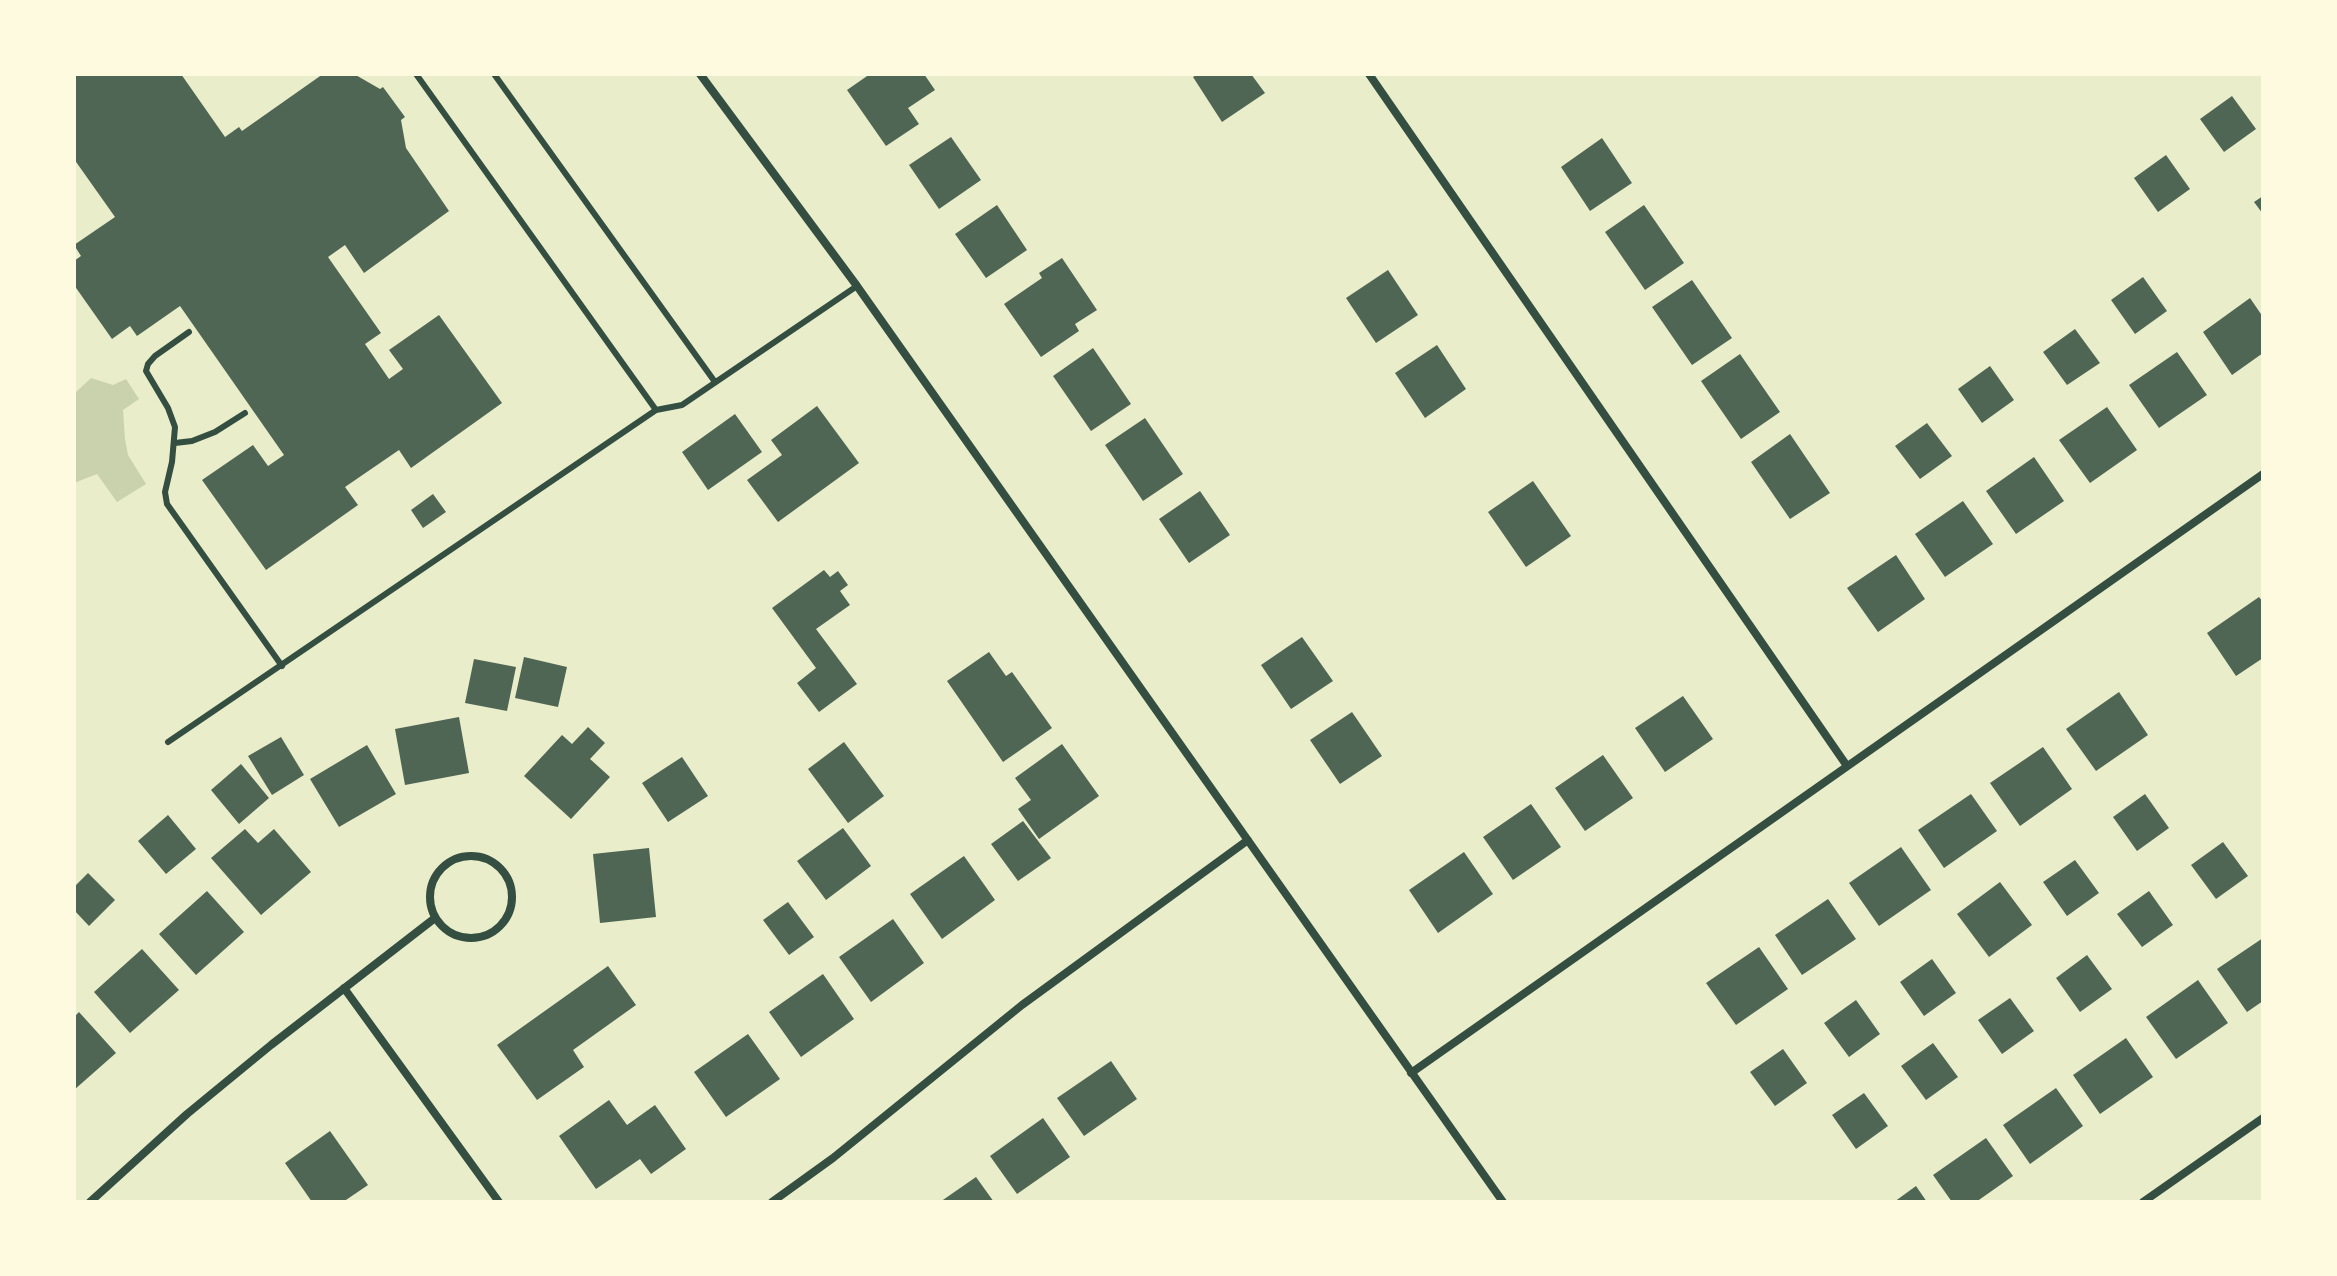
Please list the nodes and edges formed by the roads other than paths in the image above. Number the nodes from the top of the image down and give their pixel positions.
1 (416, 74) edge
2 (494, 74) edge
3 (700, 74) edge
4 (1369, 74) edge
5 (857, 286) junction
6 (189, 332) dead end
7 (715, 382) junction
8 (656, 410) junction
9 (245, 413) dead end
10 (175, 443) junction
11 (2263, 474) edge
12 (282, 666) junction
13 (168, 742) dead end
14 (1847, 766) junction
15 (1248, 840) junction
16 (435, 918) junction
17 (344, 988) junction
18 (1411, 1073) junction
19 (2263, 1118) edge
20 (90, 1202) edge
21 (499, 1202) edge
22 (772, 1202) edge
23 (1503, 1202) edge
24 (2143, 1202) edge

1 - 8 lane
2 - 7 lane
3 - 5 street
4 - 14 street
5 - 7 lane
5 - 15 street
6 - 10 lane
7 - 8 lane
8 - 12 lane
9 - 10 lane
10 - 12 lane
11 - 14 street
12 - 13 lane
14 - 18 street
15 - 18 street
15 - 22 street
16 - 16 street
16 - 17 street
17 - 20 street
17 - 21 street
18 - 23 street
19 - 24 street

